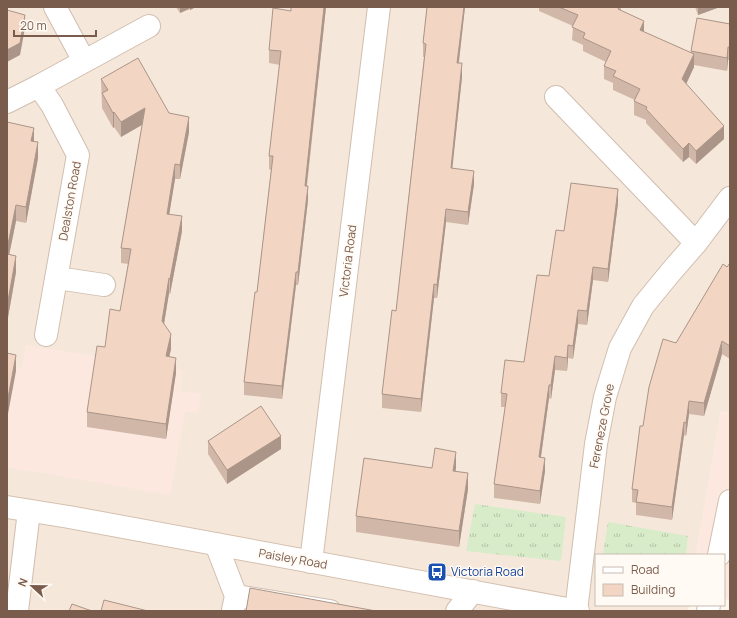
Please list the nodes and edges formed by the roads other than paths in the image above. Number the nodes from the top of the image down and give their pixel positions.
1 (55, 7) edge
2 (379, 7) edge
3 (149, 26) dead end
4 (84, 61) junction
5 (39, 86) junction
6 (556, 97) dead end
7 (7, 102) edge
8 (730, 198) edge
9 (696, 243) junction
10 (57, 278) junction
11 (104, 285) dead end
12 (46, 336) dead end
13 (730, 501) edge
14 (7, 507) edge
15 (29, 511) junction
16 (216, 544) junction
17 (719, 554) edge
18 (311, 562) junction
19 (472, 592) junction
20 (234, 604) edge
21 (17, 611) edge
22 (330, 611) edge
23 (457, 611) edge
24 (577, 611) edge

1 - 4 street
2 - 18 street, Victoria Road
3 - 4 street
4 - 5 street
5 - 7 street
5 - 10 street, Dealston Road
6 - 9 street
8 - 9 street, Fereneze Grove
9 - 24 street, Fereneze Grove
10 - 11 street
10 - 12 street, Dealston Road
13 - 17 street
14 - 15 street, Paisley Road
15 - 16 street, Paisley Road
15 - 21 street
16 - 18 street, Paisley Road
16 - 20 street
18 - 19 street, Paisley Road
19 - 23 street
19 - 24 street, Paisley Road
20 - 22 street

